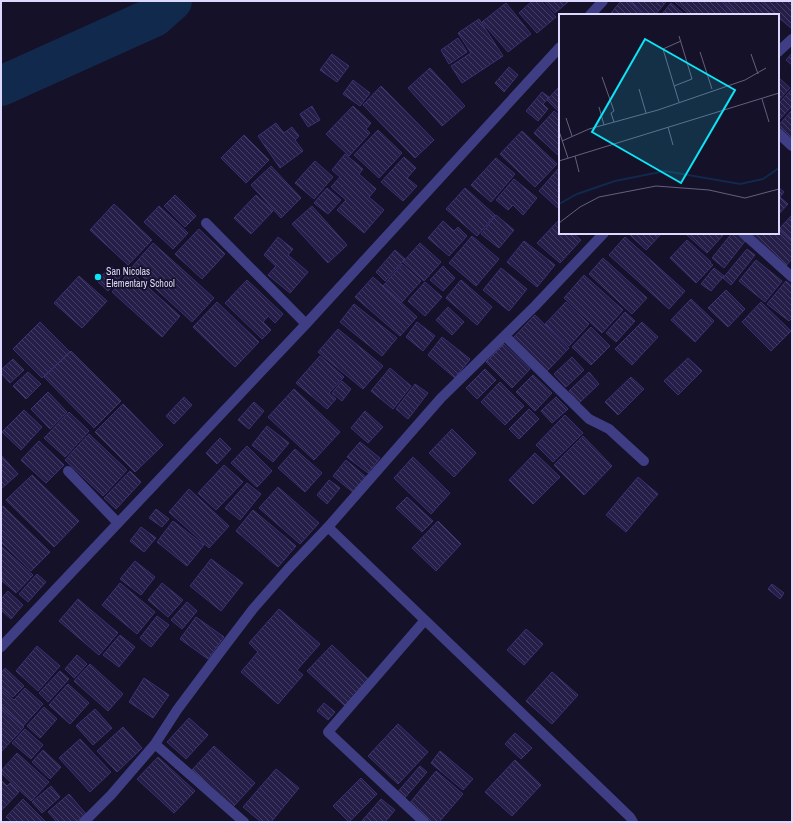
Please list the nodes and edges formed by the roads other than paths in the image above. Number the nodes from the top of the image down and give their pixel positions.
1 (603, 1) edge
2 (591, 14) edge
3 (792, 39) edge
4 (559, 48) edge
5 (779, 51) edge
6 (779, 134) edge
7 (792, 146) edge
8 (206, 223) dead end
9 (603, 234) edge
10 (744, 234) edge
11 (792, 277) edge
12 (306, 324) junction
13 (505, 336) junction
14 (644, 461) dead end
15 (68, 471) dead end
16 (118, 523) junction
17 (328, 527) junction
18 (425, 620) junction
19 (1, 647) edge
20 (155, 744) junction
21 (84, 822) edge
22 (244, 822) edge
23 (424, 822) edge
24 (633, 822) edge

1 - 2 street
3 - 5 street
4 - 12 street
6 - 7 street
8 - 12 street
9 - 13 street
10 - 11 street
12 - 16 street
13 - 14 street
13 - 17 street
15 - 16 street
16 - 19 street
17 - 18 street
17 - 20 street
18 - 23 street
18 - 24 street
20 - 21 street
20 - 22 street

